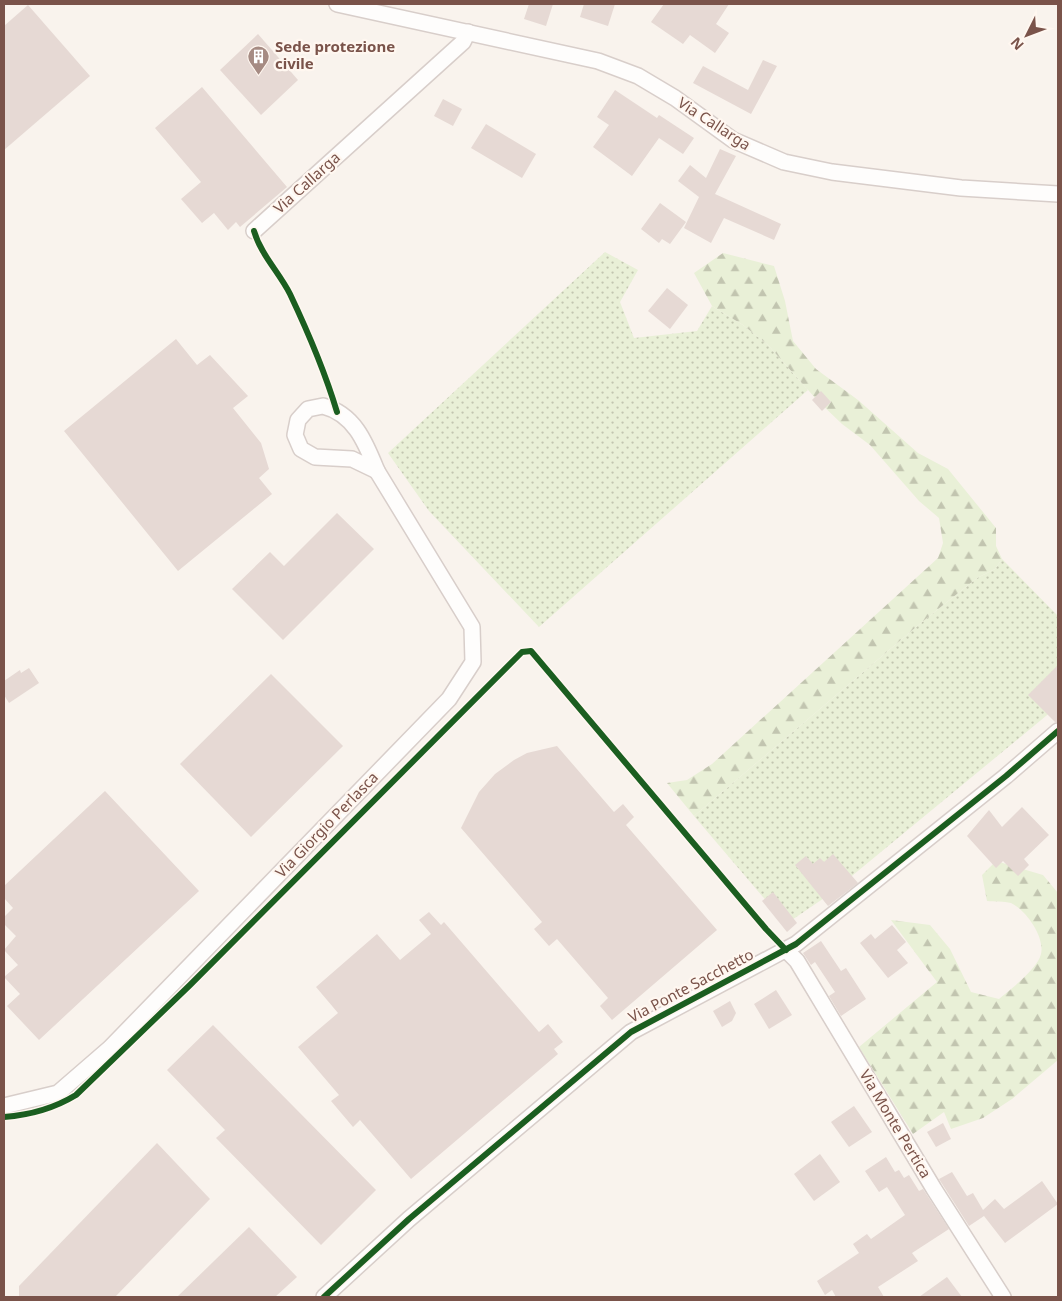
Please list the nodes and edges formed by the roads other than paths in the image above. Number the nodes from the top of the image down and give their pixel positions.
1 (337, 4) edge
2 (468, 32) junction
3 (1058, 194) edge
4 (254, 232) dead end
5 (377, 472) junction
6 (1058, 731) edge
7 (786, 950) junction
8 (6, 1106) edge
9 (324, 1297) edge
10 (1003, 1297) edge

1 - 2 street, Via Callarga
2 - 3 street, Via Callarga
2 - 4 street, Via Callarga
5 - 5 street, Via Giorgio Perlasca
5 - 8 street, Via Giorgio Perlasca
6 - 7 street, Via Ponte Sacchetto
7 - 9 street, Via Ponte Sacchetto
7 - 10 street, Via Monte Pertica

